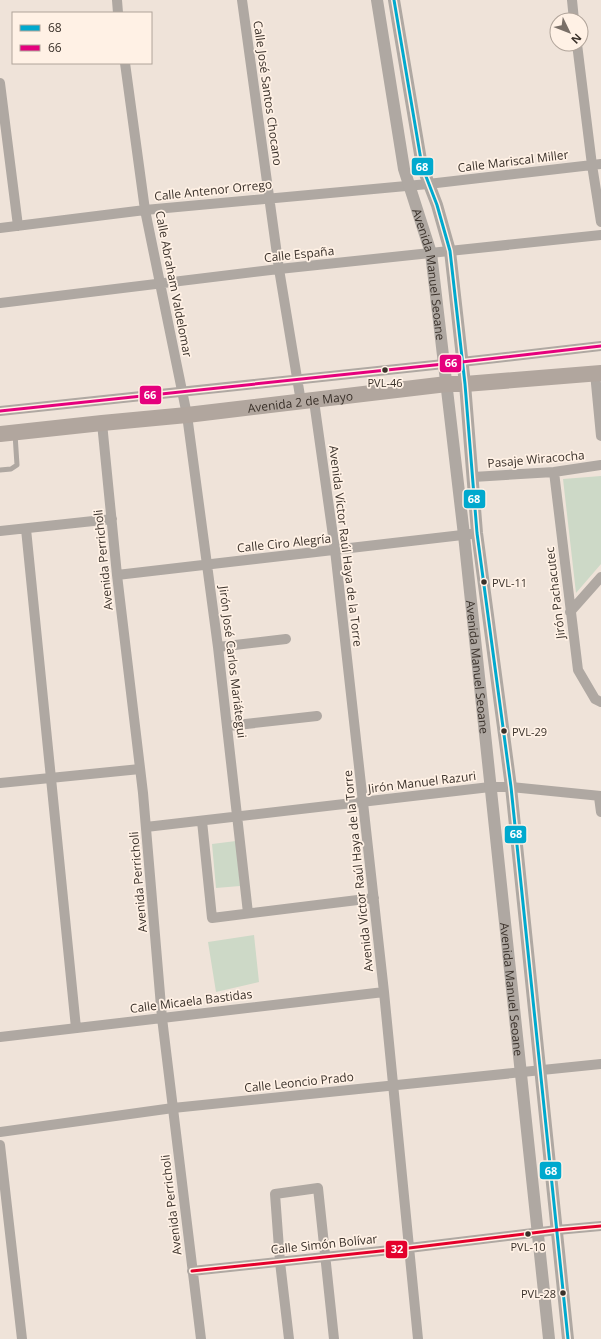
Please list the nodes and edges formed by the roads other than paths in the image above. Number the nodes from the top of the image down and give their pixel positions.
1 (117, 0) edge
2 (242, 0) edge
3 (377, 0) edge
4 (394, 0) edge
5 (572, 0) edge
6 (118, 12) edge
7 (573, 12) edge
8 (578, 52) edge
9 (125, 64) edge
10 (0, 83) edge
11 (597, 165) edge
12 (428, 184) junction
13 (410, 185) junction
14 (270, 198) junction
15 (145, 210) junction
16 (601, 222) edge
17 (18, 226) junction
18 (0, 228) edge
19 (601, 235) edge
20 (450, 251) junction
21 (431, 253) junction
22 (279, 269) junction
23 (160, 284) junction
24 (0, 303) edge
25 (601, 346) edge
26 (463, 362) junction
27 (444, 364) junction
28 (598, 373) edge
29 (298, 379) junction
30 (447, 384) junction
31 (465, 384) junction
32 (182, 391) junction
33 (308, 402) junction
34 (0, 411) edge
35 (187, 415) junction
36 (102, 423) junction
37 (7, 434) edge
38 (601, 436) edge
39 (601, 465) edge
40 (0, 470) edge
41 (554, 472) junction
42 (473, 478) junction
43 (112, 519) junction
44 (26, 529) junction
45 (0, 531) edge
46 (477, 533) junction
47 (464, 535) junction
48 (335, 550) junction
49 (207, 565) junction
50 (117, 575) junction
51 (601, 577) edge
52 (570, 612) junction
53 (286, 639) dead end
54 (218, 647) junction
55 (601, 702) edge
56 (317, 716) dead end
57 (228, 726) junction
58 (140, 769) junction
59 (52, 778) junction
60 (0, 783) edge
61 (490, 787) junction
62 (511, 787) junction
63 (600, 797) edge
64 (363, 802) junction
65 (601, 812) edge
66 (238, 816) junction
67 (202, 821) junction
68 (146, 827) junction
69 (374, 898) junction
70 (248, 913) junction
71 (384, 992) junction
72 (162, 1018) junction
73 (76, 1028) junction
74 (0, 1037) edge
75 (601, 1064) edge
76 (540, 1069) junction
77 (520, 1072) junction
78 (394, 1086) junction
79 (173, 1108) junction
80 (0, 1132) edge
81 (0, 1145) edge
82 (601, 1226) edge
83 (557, 1230) junction
84 (538, 1233) junction
85 (409, 1248) junction
86 (325, 1257) junction
87 (280, 1262) junction
88 (192, 1271) junction
89 (22, 1339) edge
90 (201, 1339) edge
91 (289, 1339) edge
92 (334, 1339) edge
93 (418, 1339) edge
94 (549, 1339) edge
95 (568, 1339) edge

1 - 6 street
2 - 14 street, Calle José Santos Chocano
3 - 13 street, Avenida Manuel Seoane
4 - 12 street, Avenida Manuel Seoane
5 - 7 street
8 - 11 street
9 - 15 street, Calle Abraham Valdelomar
10 - 17 street
11 - 12 street, Calle Mariscal Miller
11 - 16 street
12 - 13 street, Calle Antenor Orrego
12 - 20 street, Avenida Manuel Seoane
13 - 14 street, Calle Antenor Orrego
13 - 21 street, Avenida Manuel Seoane
14 - 15 street, Calle Antenor Orrego
14 - 22 street, Calle José Santos Chocano
15 - 17 street, Calle Antenor Orrego
15 - 23 street, Calle Abraham Valdelomar
17 - 18 street, Calle Antenor Orrego
19 - 20 street, Calle España
20 - 21 street, Calle España
20 - 26 street, Avenida Manuel Seoane
21 - 22 street, Calle España
21 - 27 street, Avenida Manuel Seoane
22 - 23 street, Calle España
22 - 29 street, Calle José Santos Chocano
23 - 24 street, Calle España
23 - 32 street, Calle Abraham Valdelomar
25 - 26 street
26 - 27 street
26 - 31 street, Avenida Manuel Seoane
27 - 29 street
27 - 30 street, Avenida Manuel Seoane
28 - 31 highway, Avenida 2 de Mayo
28 - 38 street
29 - 32 street
29 - 33 street, Calle José Santos Chocano
30 - 31 highway, Avenida 2 de Mayo
30 - 33 highway, Avenida 2 de Mayo
30 - 47 street, Avenida Manuel Seoane
31 - 42 street, Avenida Manuel Seoane
32 - 34 street
32 - 35 street, Calle Abraham Valdelomar
33 - 35 highway, Avenida 2 de Mayo
33 - 48 street, Avenida Víctor Raúl Haya de la Torre
35 - 36 highway, Avenida 2 de Mayo
35 - 49 street, Jirón José Carlos Mariátegui
36 - 37 highway, Avenida 2 de Mayo
36 - 43 street, Avenida Perricholi
37 - 40 lane
39 - 41 street, Pasaje Wiracocha
41 - 42 street, Pasaje Wiracocha
41 - 52 street, Jirón Pachacutec
42 - 46 street, Avenida Manuel Seoane
43 - 44 street
43 - 50 street, Avenida Perricholi
44 - 45 street
44 - 59 street
46 - 47 street, Calle Ciro Alegría
46 - 62 street, Avenida Manuel Seoane
47 - 48 street, Calle Ciro Alegría
47 - 61 street, Avenida Manuel Seoane
48 - 49 street, Calle Ciro Alegría
48 - 64 street, Avenida Víctor Raúl Haya de la Torre
49 - 50 street, Calle Ciro Alegría
49 - 54 street, Jirón José Carlos Mariátegui
50 - 58 street, Avenida Perricholi
51 - 52 street
52 - 55 street, Jirón Pachacutec
53 - 54 street
54 - 57 street, Jirón José Carlos Mariátegui
56 - 57 street
57 - 66 street, Jirón José Carlos Mariátegui
58 - 59 street
58 - 68 street, Avenida Perricholi
59 - 60 street
59 - 73 street
61 - 62 street, Jirón Manuel Razuri
61 - 64 street, Jirón Manuel Razuri
61 - 77 street, Avenida Manuel Seoane
62 - 63 street, Jirón Manuel Razuri
62 - 76 street, Avenida Manuel Seoane
63 - 65 street
64 - 66 street, Jirón Manuel Razuri
64 - 69 street, Avenida Víctor Raúl Haya de la Torre
66 - 67 street, Jirón Manuel Razuri
66 - 70 street, Jirón José Carlos Mariátegui
67 - 68 street, Jirón Manuel Razuri
67 - 70 street
68 - 72 street, Avenida Perricholi
69 - 70 street
69 - 71 street, Avenida Víctor Raúl Haya de la Torre
71 - 72 street, Calle Micaela Bastidas
71 - 78 street, Avenida Víctor Raúl Haya de la Torre
72 - 73 street, Calle Micaela Bastidas
72 - 79 street, Avenida Perricholi
73 - 74 street, Calle Micaela Bastidas
75 - 76 street, Calle Leoncio Prado
76 - 77 street, Calle Leoncio Prado
76 - 83 street, Avenida Manuel Seoane
77 - 78 street, Calle Leoncio Prado
77 - 84 street, Avenida Manuel Seoane
78 - 79 street, Calle Leoncio Prado
78 - 85 street, Avenida Víctor Raúl Haya de la Torre
79 - 80 street, Calle Leoncio Prado
79 - 88 street, Avenida Perricholi
81 - 89 street
82 - 83 street, Calle Simón Bolívar
83 - 84 street, Calle Simón Bolívar
83 - 95 street, Avenida Manuel Seoane
84 - 85 street, Calle Simón Bolívar
84 - 94 street, Avenida Manuel Seoane
85 - 86 street, Calle Simón Bolívar
85 - 93 street, Avenida Víctor Raúl Haya de la Torre
86 - 87 street, Calle Simón Bolívar
86 - 87 street
86 - 92 street
87 - 88 street, Calle Simón Bolívar
87 - 91 street
88 - 90 street, Avenida Perricholi

